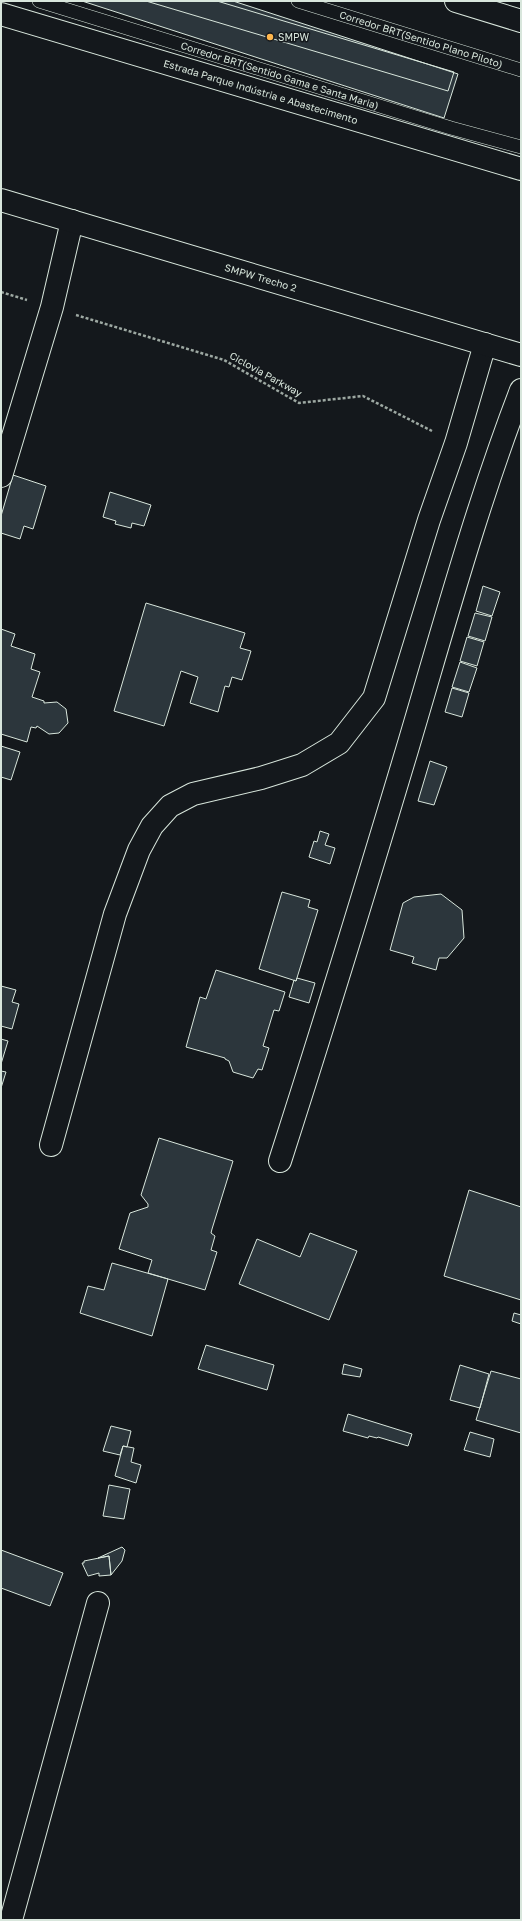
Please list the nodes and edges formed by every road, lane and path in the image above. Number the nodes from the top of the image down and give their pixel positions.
1 (39, 1) edge
2 (298, 1) edge
3 (456, 1) edge
4 (1, 14) edge
5 (521, 21) edge
6 (521, 70) edge
7 (521, 147) edge
8 (521, 169) edge
9 (1, 200) edge
10 (72, 221) junction
11 (1, 292) edge
12 (52, 308) junction
13 (485, 344) junction
14 (521, 356) edge
15 (521, 390) edge
16 (8, 427) edge
17 (456, 443) junction
18 (1, 476) edge
19 (51, 1145) dead end
20 (280, 1161) dead end
21 (98, 1603) dead end
22 (11, 1920) edge

1 - 7 lane, Corredor BRT(Sentido Gama e Santa Maria)
2 - 6 lane, Corredor BRT(Sentido Plano Piloto)
3 - 5 main road
4 - 8 main road, Estrada Parque Indústria e Abastecimento
9 - 10 main road, SMPW Trecho 2
10 - 12 main road
10 - 13 main road, SMPW Trecho 2
11 - 12 path, Ciclovia Parkway
12 - 16 main road
12 - 17 path, Ciclovia Parkway
13 - 14 main road, SMPW Trecho 2
13 - 17 main road
15 - 20 main road
16 - 18 main road
17 - 19 main road
21 - 22 main road

